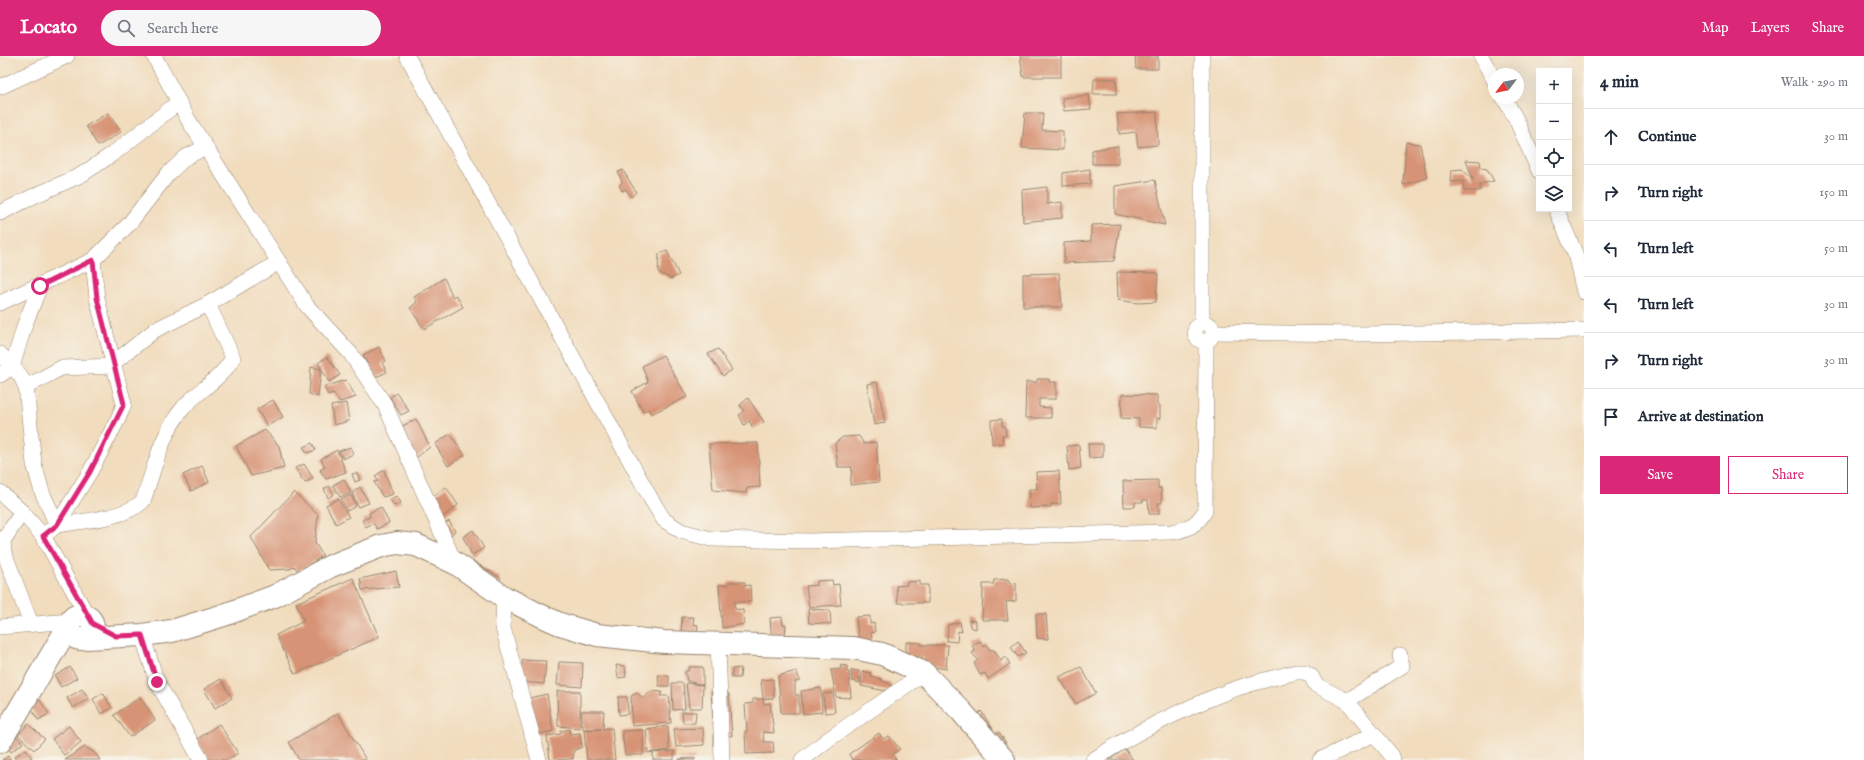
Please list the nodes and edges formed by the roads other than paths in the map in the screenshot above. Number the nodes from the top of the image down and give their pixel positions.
1 (67, 56) edge
2 (154, 56) edge
3 (407, 56) edge
4 (1202, 56) edge
5 (1480, 56) edge
6 (1488, 70) edge
7 (0, 87) edge
8 (179, 102) junction
9 (1507, 104) edge
10 (206, 147) junction
11 (1536, 164) edge
12 (1557, 212) edge
13 (0, 213) edge
14 (93, 260) junction
15 (279, 262) junction
16 (40, 286) junction
17 (1584, 292) edge
18 (0, 303) edge
19 (208, 304) junction
20 (1584, 330) edge
21 (1207, 332) junction
22 (0, 354) edge
23 (114, 366) junction
24 (6, 371) edge
25 (26, 387) junction
26 (0, 492) edge
27 (22, 512) junction
28 (57, 525) junction
29 (43, 536) junction
30 (455, 563) junction
31 (504, 597) junction
32 (31, 624) junction
33 (80, 626) junction
34 (0, 627) edge
35 (142, 635) junction
36 (718, 644) junction
37 (1400, 655) dead end
38 (924, 673) junction
39 (1347, 701) junction
40 (1374, 734) junction
41 (0, 742) edge
42 (201, 760) edge
43 (539, 760) edge
44 (722, 760) edge
45 (802, 760) edge
46 (1004, 760) edge
47 (1093, 760) edge
48 (1320, 760) edge
49 (1393, 760) edge

1 - 7 street
2 - 8 street
3 - 21 street
4 - 21 street
5 - 6 street
8 - 10 street
8 - 13 street
9 - 11 street
10 - 14 street
10 - 15 street
12 - 17 street
14 - 16 street
14 - 23 street
15 - 19 street
15 - 30 street
16 - 18 street
16 - 24 street
19 - 23 street
19 - 28 street
20 - 21 street
22 - 24 street
23 - 25 street
23 - 28 street
24 - 25 street
25 - 28 street
26 - 27 street
27 - 29 street
27 - 32 street
28 - 29 street
29 - 33 street
30 - 31 street
30 - 35 street
31 - 36 street
31 - 43 street
32 - 33 street
32 - 34 street
33 - 35 street
33 - 41 street
35 - 42 street
36 - 38 street
36 - 44 street
37 - 39 street
38 - 45 street
38 - 46 street
39 - 40 street
39 - 47 street
40 - 48 street
40 - 49 street

